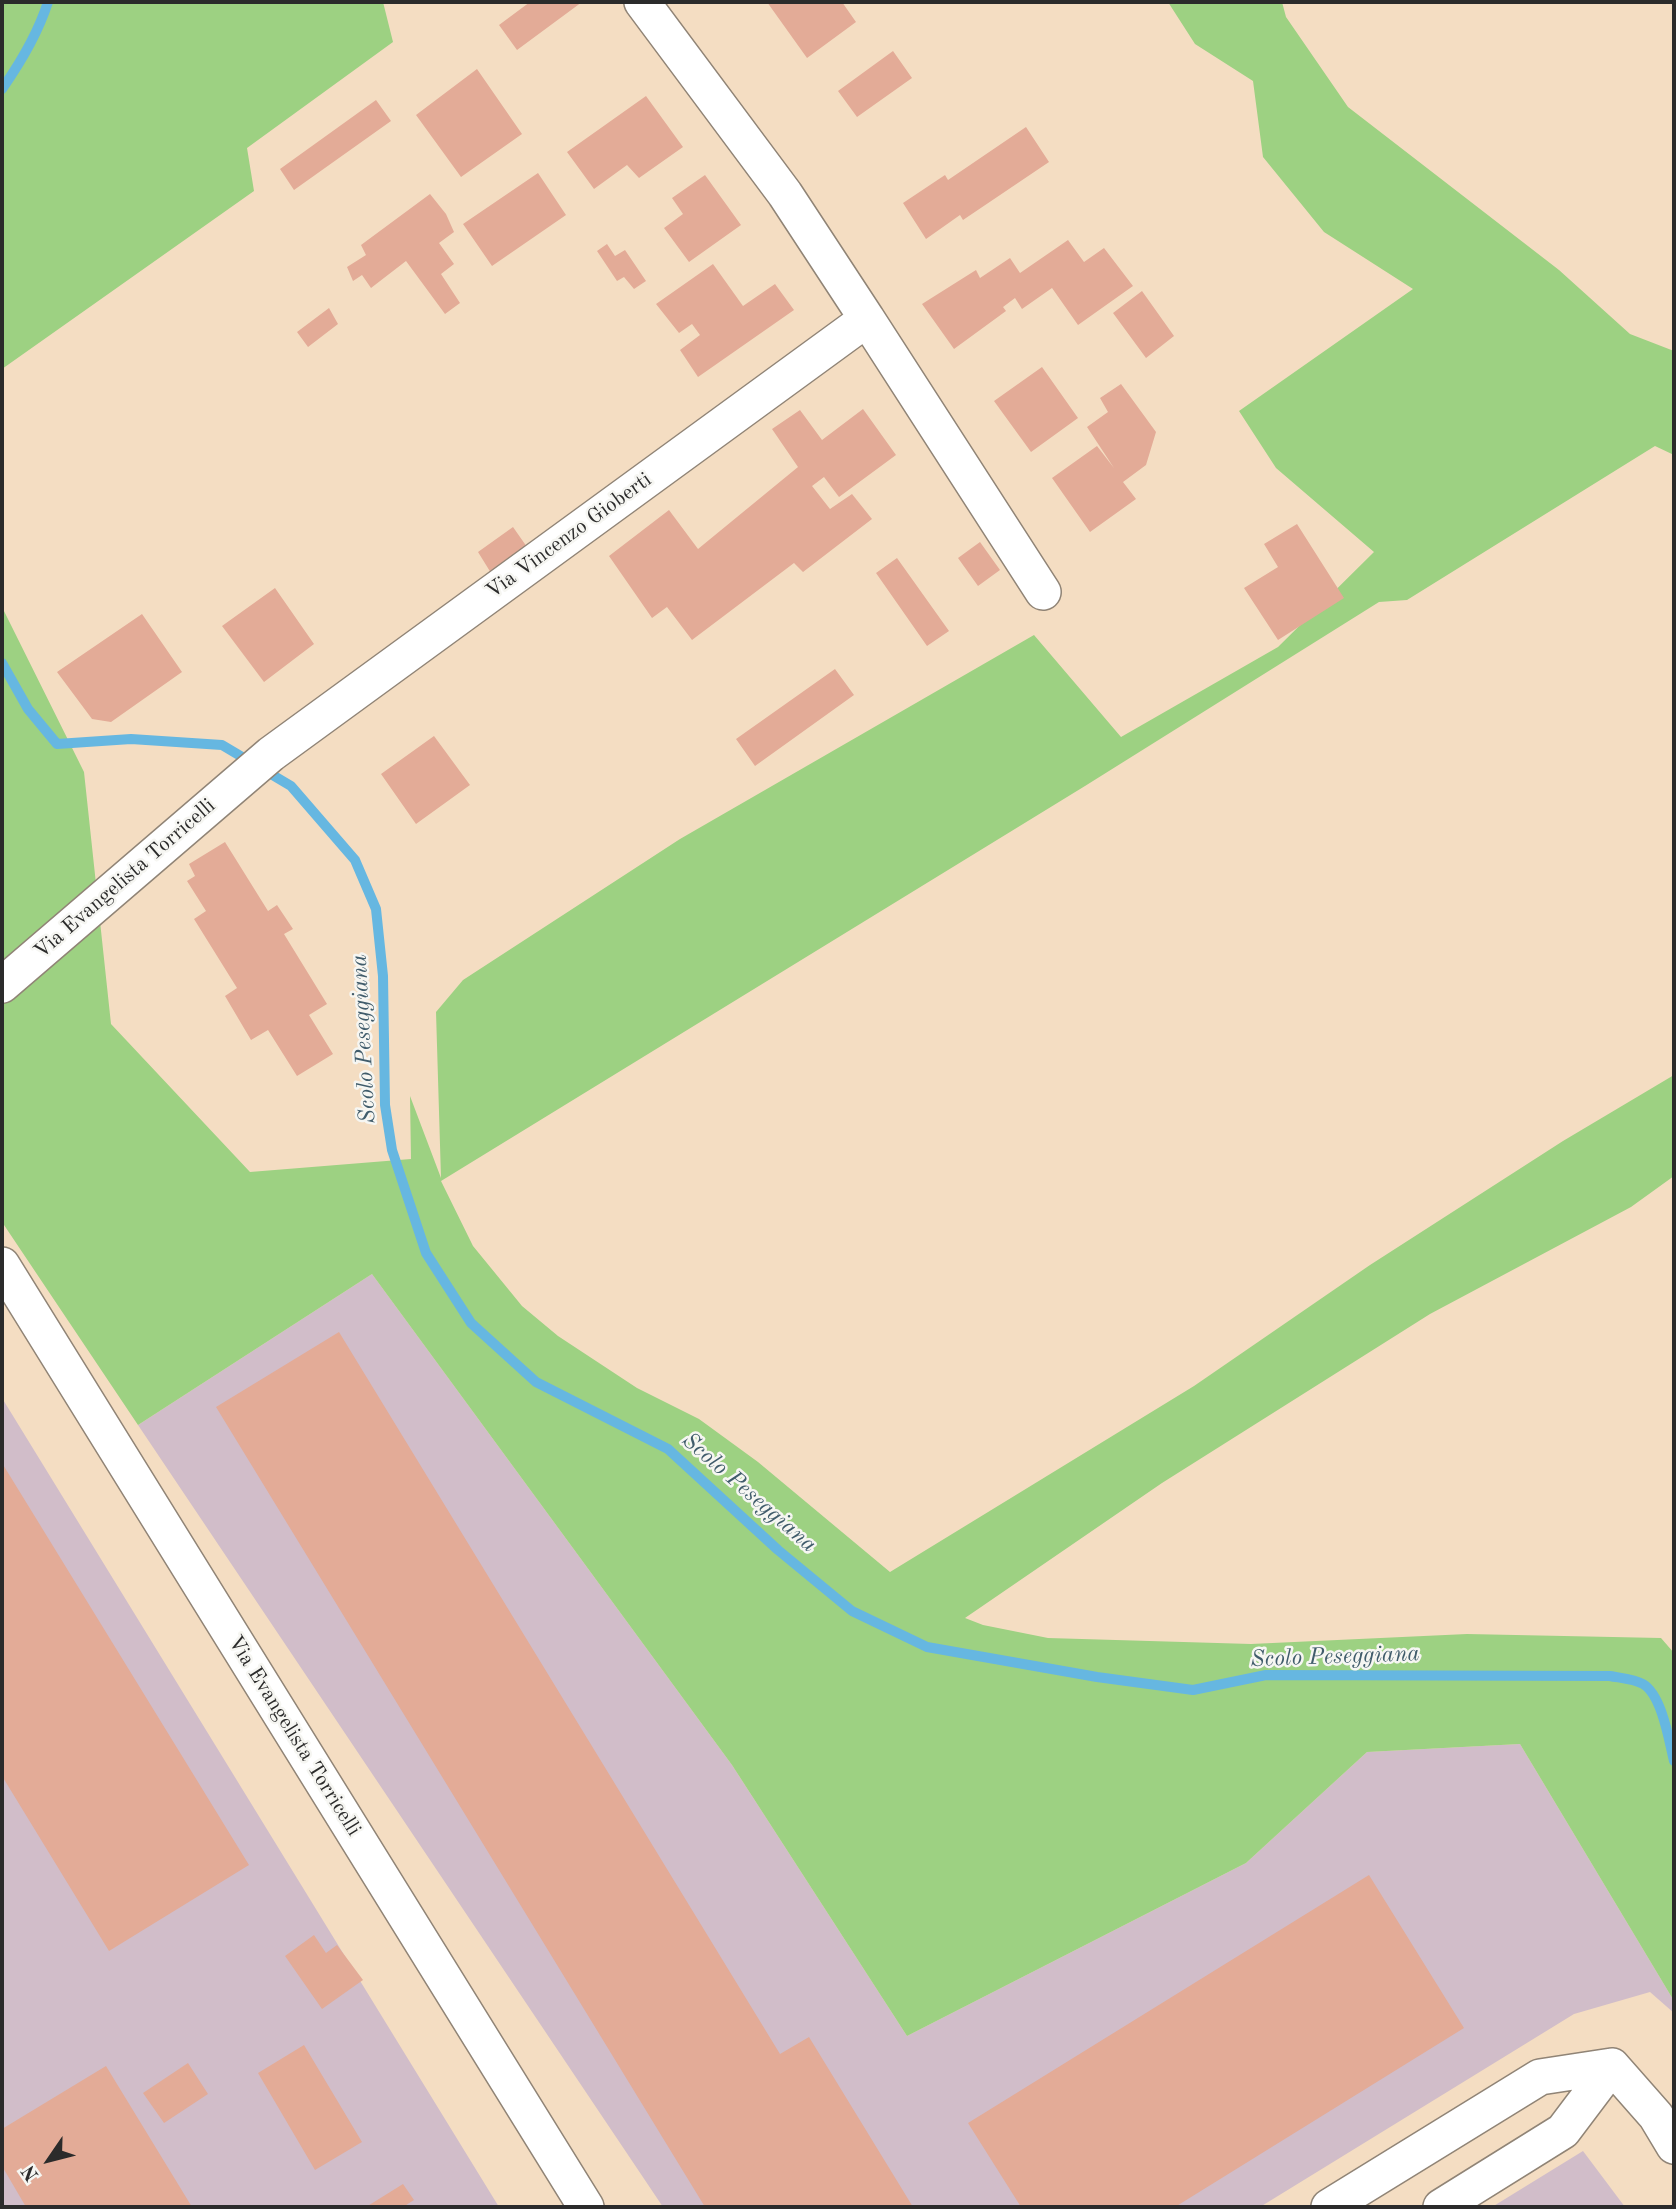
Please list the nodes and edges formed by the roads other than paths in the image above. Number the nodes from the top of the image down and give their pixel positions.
1 (642, 2) edge
2 (867, 319) junction
3 (1043, 592) dead end
4 (260, 764) joint
5 (2, 985) edge
6 (2, 1265) edge
7 (1612, 2066) junction
8 (1674, 2146) edge
9 (586, 2207) edge
10 (1329, 2207) edge
11 (1441, 2207) edge

1 - 2 street
2 - 3 street
2 - 4 street, Via Vincenzo Gioberti
4 - 5 street, Via Evangelista Torricelli
6 - 9 street, Via Evangelista Torricelli
7 - 8 street
7 - 10 street
7 - 11 street

